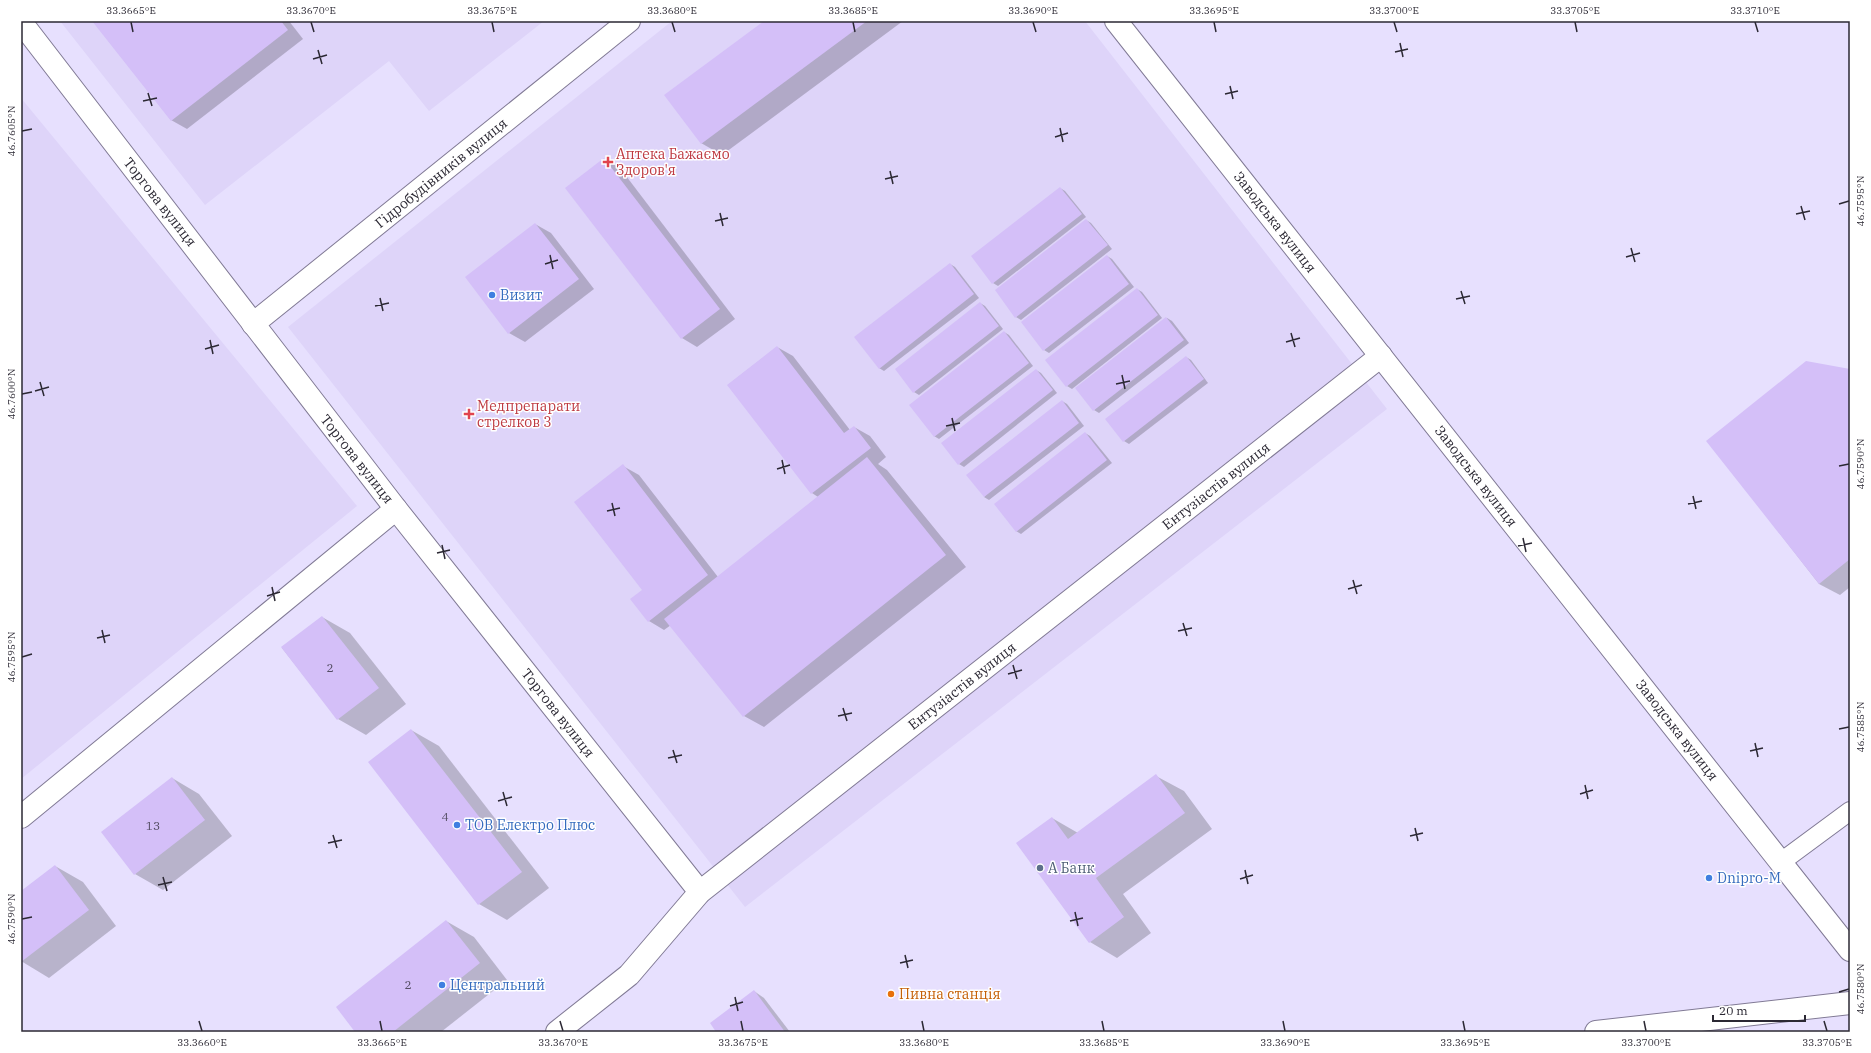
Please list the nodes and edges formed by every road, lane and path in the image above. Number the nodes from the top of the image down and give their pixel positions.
1 (629, 21) edge
2 (1116, 21) edge
3 (21, 22) edge
4 (28, 44) edge
5 (254, 324) junction
6 (1381, 356) junction
7 (396, 509) junction
8 (1850, 811) edge
9 (21, 817) edge
10 (1781, 862) junction
11 (700, 892) junction
12 (1850, 950) edge
13 (1850, 1003) edge
14 (557, 1032) edge
15 (1596, 1032) edge

1 - 5 street, Гідробудівників вулиця
2 - 6 street, Заводська вулиця
3 - 4 street, Торгова вулиця
4 - 5 street, Торгова вулиця
5 - 7 street, Торгова вулиця
6 - 10 street, Заводська вулиця
6 - 11 street, Ентузіастів вулиця
7 - 9 street
7 - 11 street, Торгова вулиця
8 - 10 lane
10 - 12 street, Заводська вулиця
11 - 14 street, Ентузіастів вулиця
13 - 15 street

